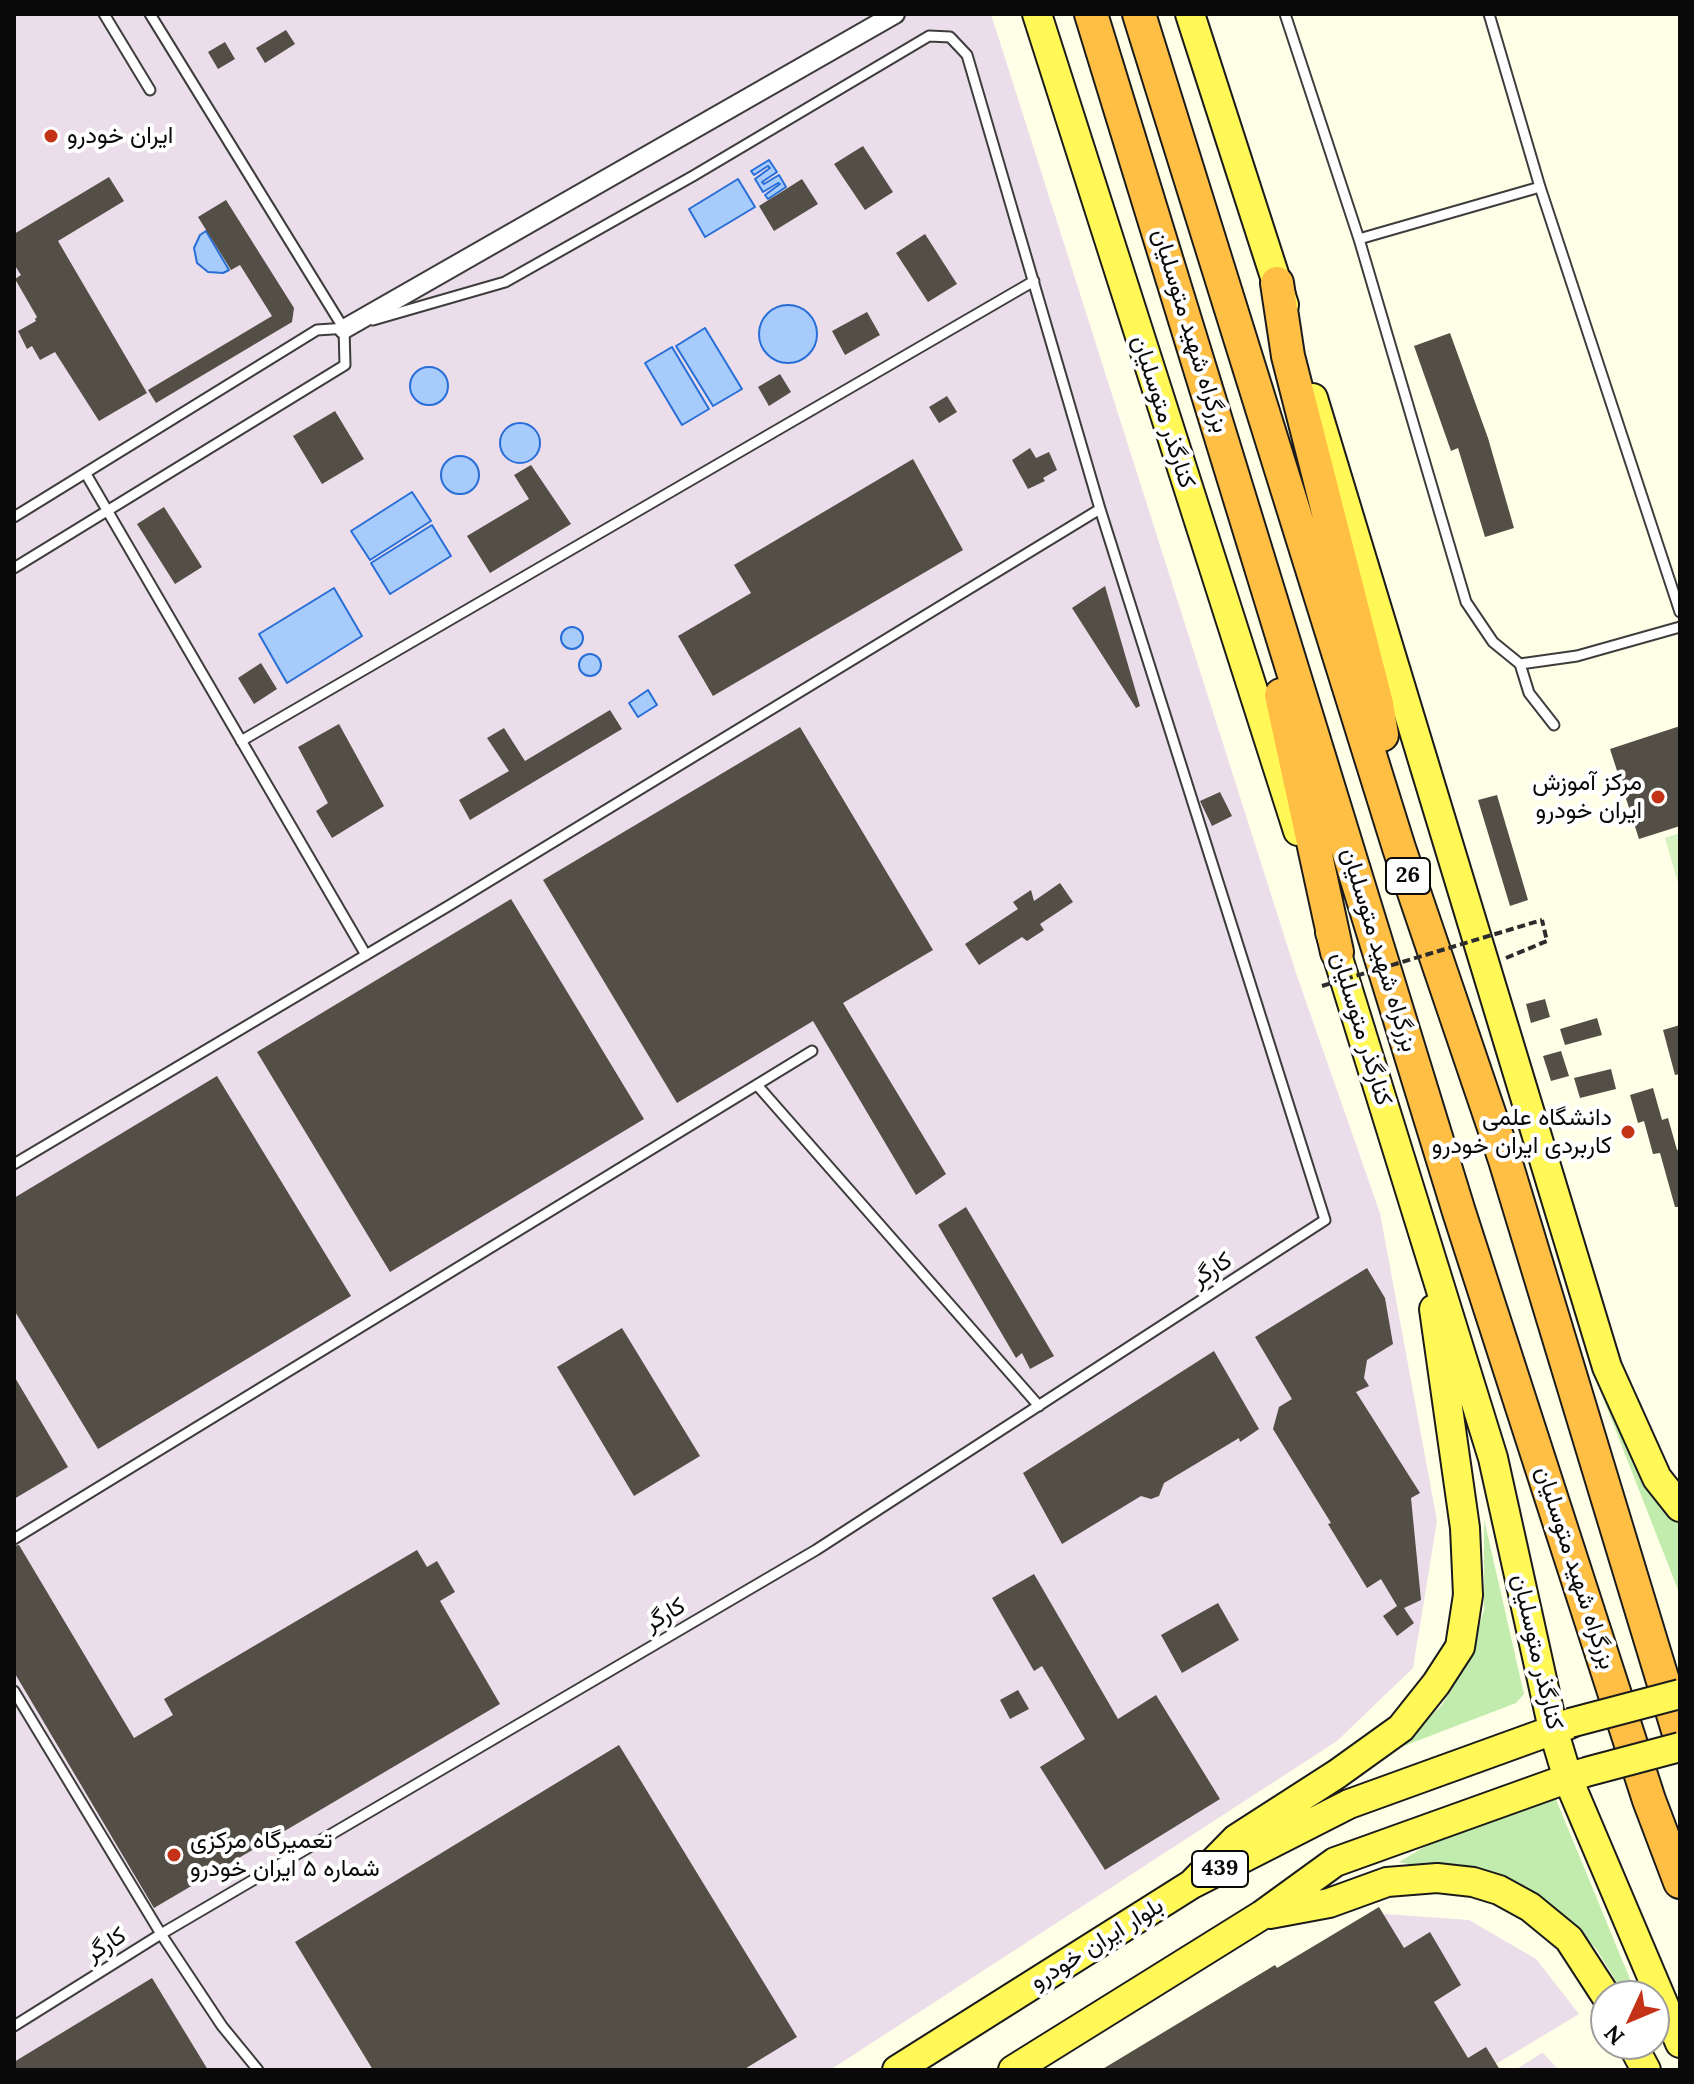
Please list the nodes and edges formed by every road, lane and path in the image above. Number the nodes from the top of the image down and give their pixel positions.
1 (104, 14) edge
2 (150, 14) edge
3 (895, 14) edge
4 (1037, 14) edge
5 (1091, 14) edge
6 (1139, 14) edge
7 (1190, 14) edge
8 (1285, 14) edge
9 (1489, 14) edge
10 (150, 90) dead end
11 (1540, 187) junction
12 (1359, 239) junction
13 (1034, 281) junction
14 (1277, 283) junction
15 (344, 329) junction
16 (86, 474) junction
17 (1234, 477) junction
18 (1100, 509) junction
19 (107, 512) junction
20 (14, 517) edge
21 (14, 568) edge
22 (1680, 612) edge
23 (1680, 627) edge
24 (1520, 664) junction
25 (1554, 725) dead end
26 (241, 741) junction
27 (1399, 848) junction
28 (1337, 952) junction
29 (366, 955) junction
30 (1485, 966) junction
31 (1322, 986) dead end
32 (812, 1051) dead end
33 (757, 1085) junction
34 (14, 1164) edge
35 (1424, 1229) junction
36 (1039, 1406) junction
37 (1680, 1507) edge
38 (14, 1539) edge
39 (1656, 1663) junction
40 (14, 1691) edge
41 (1680, 1694) edge
42 (1680, 1702) edge
43 (1562, 1726) junction
44 (1680, 1737) edge
45 (1680, 1747) edge
46 (1577, 1776) junction
47 (1680, 1882) edge
48 (1192, 1884) junction
49 (1262, 1915) junction
50 (161, 1934) junction
51 (1596, 1980) edge
52 (14, 2026) edge
53 (1680, 2043) edge
54 (258, 2070) edge
55 (897, 2070) edge
56 (1013, 2070) edge

1 - 10 lane
2 - 15 lane
3 - 15 street
4 - 28 main road, کنارگذر متوسلیان
5 - 17 highway, بزرگراه شهید متوسلیان
6 - 27 highway, بزرگراه شهید متوسلیان / 26
7 - 14 main road
8 - 12 lane
9 - 11 lane
11 - 12 lane
11 - 22 lane
12 - 24 lane
13 - 15 lane
13 - 18 lane
13 - 26 lane
14 - 27 highway
14 - 30 main road
15 - 16 lane
15 - 19 lane
16 - 19 lane
16 - 20 lane
17 - 28 highway
17 - 47 highway, بزرگراه شهید متوسلیان
18 - 29 lane
18 - 36 lane, کارگر
19 - 21 lane
19 - 26 lane
23 - 24 lane
24 - 25 lane
26 - 29 lane
27 - 39 highway, بزرگراه شهید متوسلیان / 26
28 - 35 main road, کنارگذر متوسلیان
29 - 34 lane
30 - 31 path, bridge
30 - 37 main road
32 - 33 lane
33 - 36 lane
33 - 38 lane
35 - 43 main road, کنارگذر متوسلیان
35 - 48 main road
36 - 50 lane, کارگر
39 - 42 highway
39 - 44 highway, بزرگراه شهید متوسلیان / 26
40 - 50 lane
41 - 43 main road, 439, bridge
43 - 46 main road, کنارگذر متوسلیان
43 - 48 main road, بلوار ایران خودرو / 439
45 - 46 main road, 439, bridge
46 - 49 main road, 439
46 - 53 main road, کنارگذر متوسلیان
48 - 55 main road, بلوار ایران خودرو / 439
49 - 51 main road
49 - 56 main road, 439
50 - 52 lane, کارگر
50 - 54 lane

